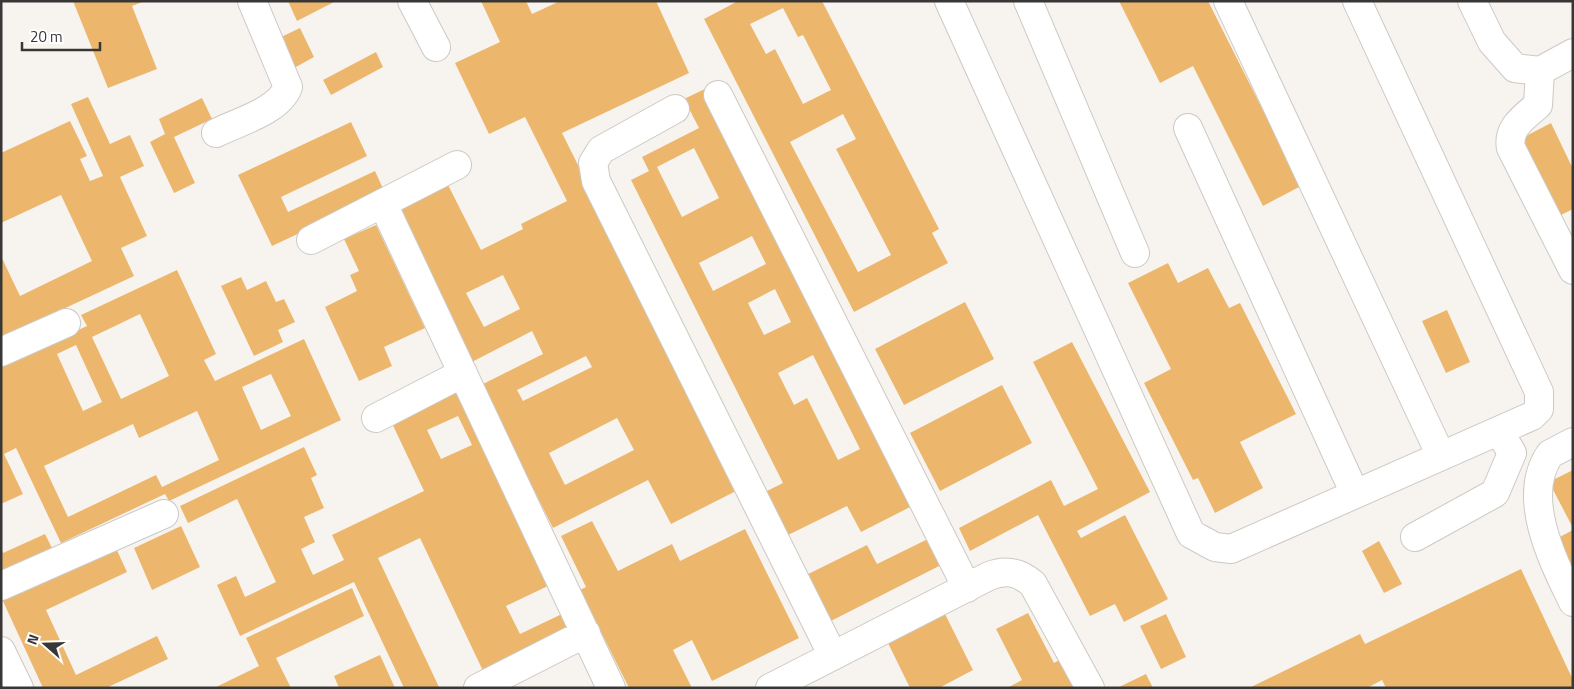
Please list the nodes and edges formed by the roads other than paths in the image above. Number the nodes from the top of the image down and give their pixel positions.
1 (252, 1) edge
2 (412, 1) edge
3 (949, 1) edge
4 (1028, 1) edge
5 (1228, 1) edge
6 (1357, 1) edge
7 (1472, 1) edge
8 (436, 47) dead end
9 (1573, 53) edge
10 (1540, 71) junction
11 (718, 95) dead end
12 (674, 109) dead end
13 (1188, 128) dead end
14 (216, 133) dead end
15 (457, 165) dead end
16 (383, 204) junction
17 (311, 240) dead end
18 (1135, 253) dead end
19 (1573, 270) edge
20 (66, 323) dead end
21 (1, 352) edge
22 (463, 373) junction
23 (376, 418) dead end
24 (1499, 431) junction
25 (1573, 442) edge
26 (1441, 456) junction
27 (1355, 494) junction
28 (164, 514) dead end
29 (1415, 537) dead end
30 (1, 586) edge
31 (967, 588) junction
32 (1573, 602) edge
33 (586, 633) junction
34 (1, 650) edge
35 (833, 656) junction
36 (19, 688) edge
37 (478, 688) edge
38 (612, 688) edge
39 (770, 688) edge
40 (1090, 688) edge

1 - 14 street
2 - 8 street
3 - 27 street
4 - 18 street
5 - 26 street
6 - 24 street
7 - 10 street
9 - 10 street
10 - 19 street
11 - 31 street
12 - 35 street
13 - 27 street
15 - 16 street
16 - 17 street
16 - 22 street
20 - 21 street
22 - 23 street
22 - 33 street
24 - 26 street
24 - 29 street
25 - 32 street
26 - 27 street
28 - 30 street
31 - 35 street
31 - 40 street
33 - 37 street
33 - 38 street
34 - 36 street
35 - 39 street

